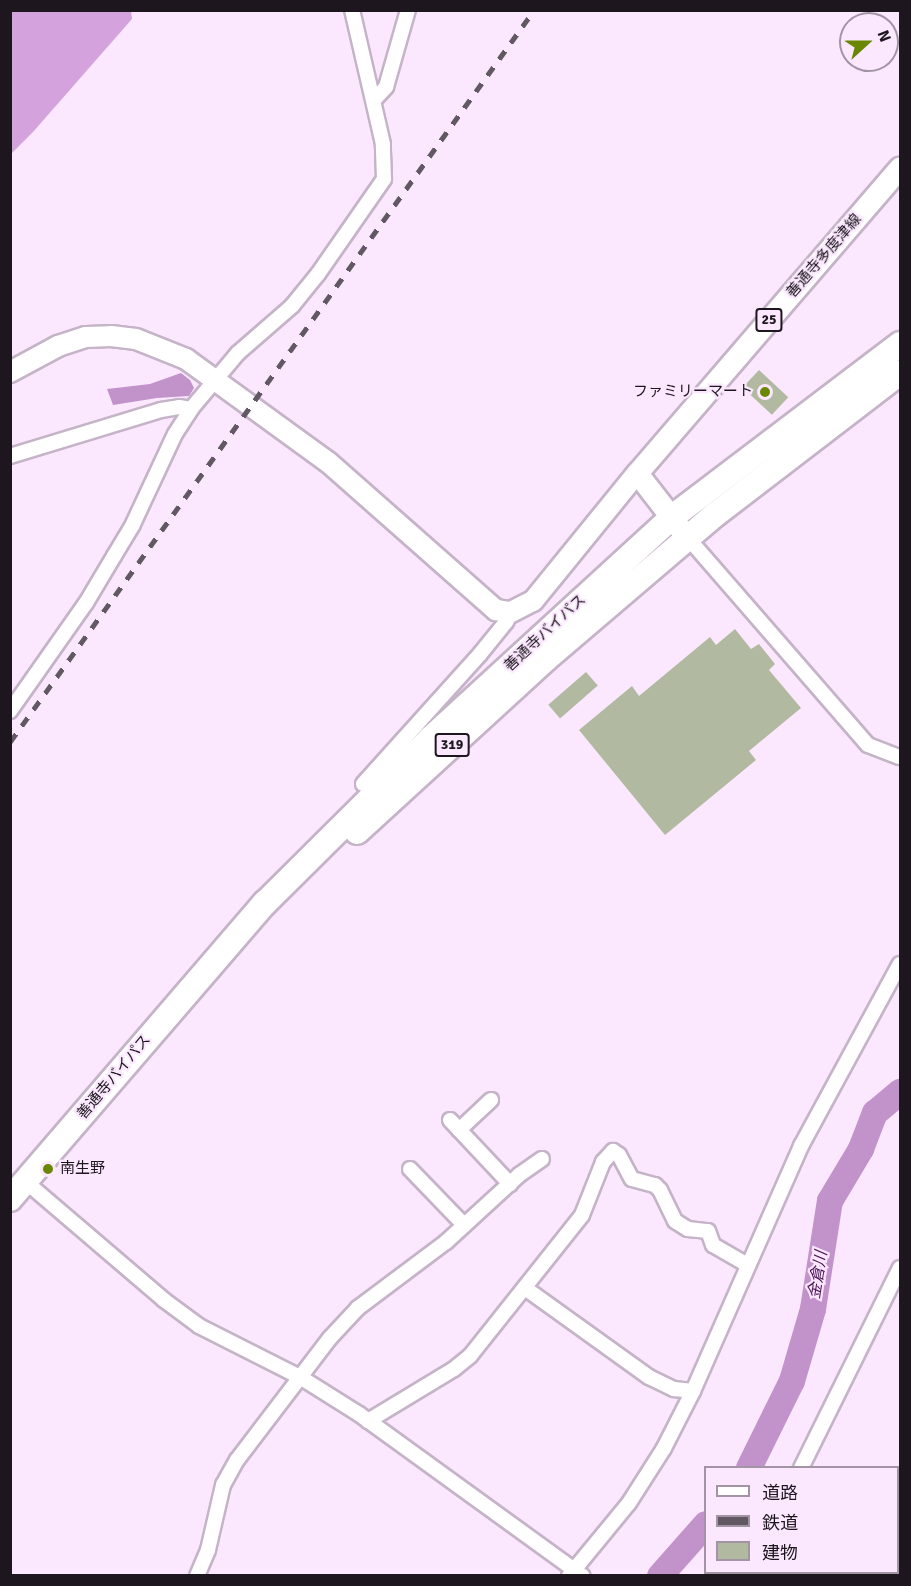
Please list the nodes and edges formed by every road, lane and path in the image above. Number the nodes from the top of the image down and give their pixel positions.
1 (352, 10) edge
2 (408, 10) edge
3 (374, 100) junction
4 (900, 166) edge
5 (900, 344) edge
6 (10, 372) edge
7 (900, 373) edge
8 (215, 379) junction
9 (192, 410) junction
10 (10, 456) edge
11 (637, 473) junction
12 (671, 518) junction
13 (688, 538) junction
14 (511, 612) junction
15 (10, 711) edge
16 (900, 757) edge
17 (363, 784) dead end
18 (218, 955) junction
19 (900, 964) edge
20 (491, 1100) dead end
21 (542, 1159) dead end
22 (410, 1169) dead end
23 (510, 1184) junction
24 (18, 1190) edge
25 (464, 1225) junction
26 (747, 1265) junction
27 (900, 1268) edge
28 (525, 1288) junction
29 (300, 1377) junction
30 (693, 1391) junction
31 (368, 1421) junction
32 (801, 1466) edge
33 (575, 1573) edge
34 (197, 1575) edge

1 - 3 street
2 - 3 street
3 - 8 street
4 - 11 main road, 善通寺多度津線 / 25
5 - 12 highway, 善通寺バイパス / 319
6 - 8 street
7 - 13 highway, 善通寺バイパス / 319
8 - 9 street
8 - 14 street
9 - 10 street
9 - 15 street
11 - 12 main road
11 - 14 street
12 - 13 main road
12 - 18 highway, 善通寺バイパス / 319
13 - 16 street
13 - 18 highway, 善通寺バイパス / 319
14 - 17 street
18 - 24 highway, 善通寺バイパス / 319
19 - 26 street
20 - 23 street
21 - 23 street
22 - 25 street
23 - 25 street
24 - 29 street
25 - 29 street
26 - 28 street
26 - 30 street
27 - 32 street
28 - 30 street
28 - 31 street
29 - 31 street
29 - 34 street
30 - 33 street
31 - 33 street

